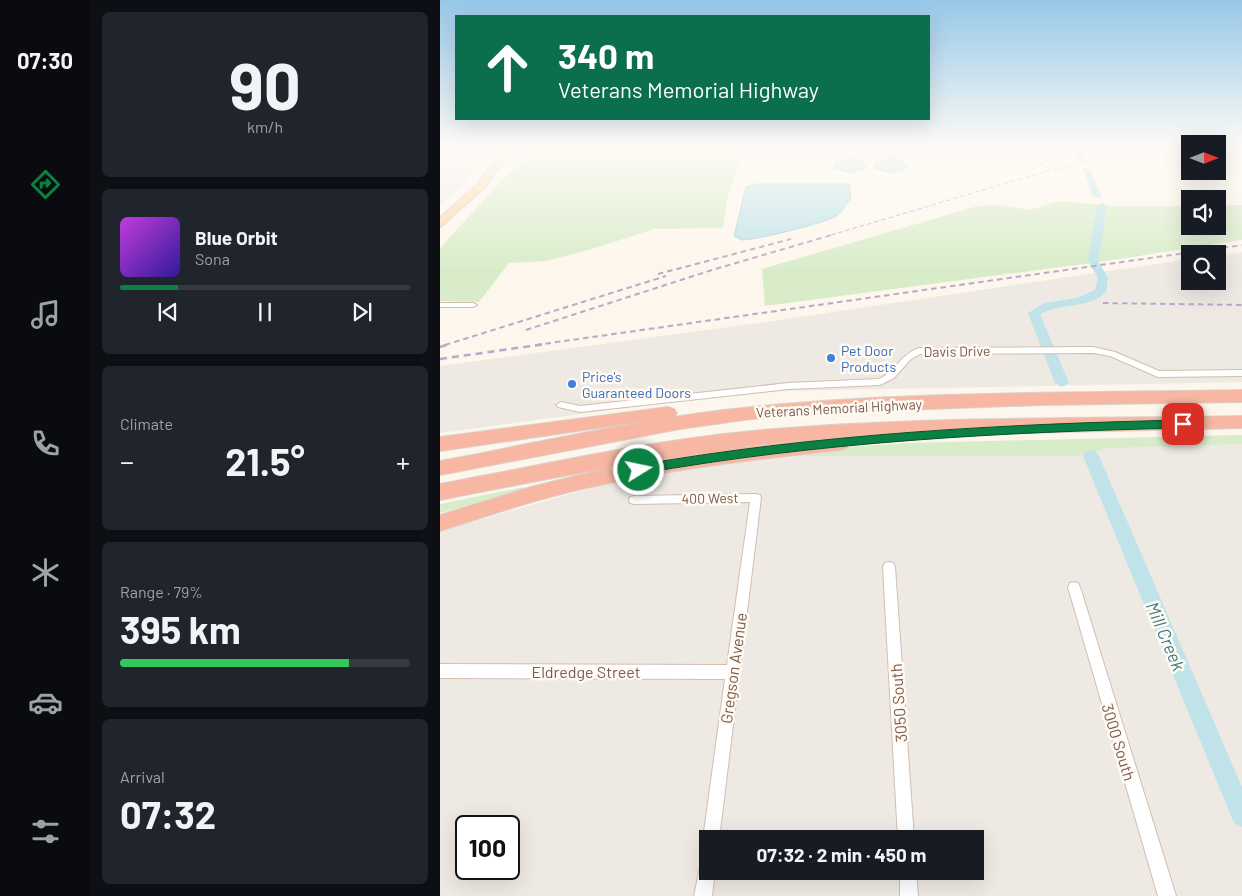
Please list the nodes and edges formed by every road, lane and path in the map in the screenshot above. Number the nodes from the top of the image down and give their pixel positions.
1 (466, 190) edge
2 (477, 190) edge
3 (440, 214) edge
4 (440, 224) edge
5 (440, 305) edge
6 (473, 305) dead end
7 (1242, 373) edge
8 (1242, 396) edge
9 (1041, 399) junction
10 (561, 405) dead end
11 (1242, 422) edge
12 (1054, 427) junction
13 (440, 444) edge
14 (440, 468) edge
15 (440, 492) edge
16 (756, 498) joint
17 (634, 500) dead end
18 (440, 523) edge
19 (889, 567) dead end
20 (1074, 587) dead end
21 (440, 671) edge
22 (733, 672) junction
23 (712, 830) edge
24 (905, 830) edge
25 (706, 880) edge
26 (908, 880) edge
27 (703, 896) edge
28 (909, 896) edge
29 (1167, 896) edge

1 - 3 main road
2 - 4 main road
5 - 6 street
7 - 10 street, Davis Drive
8 - 9 highway, Veterans Memorial Highway
9 - 13 highway
9 - 14 highway, Veterans Memorial Highway
11 - 12 highway, Veterans Memorial Highway
12 - 15 highway, Veterans Memorial Highway
12 - 18 highway
16 - 17 street, 400 West
16 - 22 street, Gregson Avenue
19 - 24 street, 3050 South
20 - 29 street, 3000 South
21 - 22 street, Eldredge Street
22 - 23 street, Gregson Avenue
25 - 27 street
26 - 28 street

